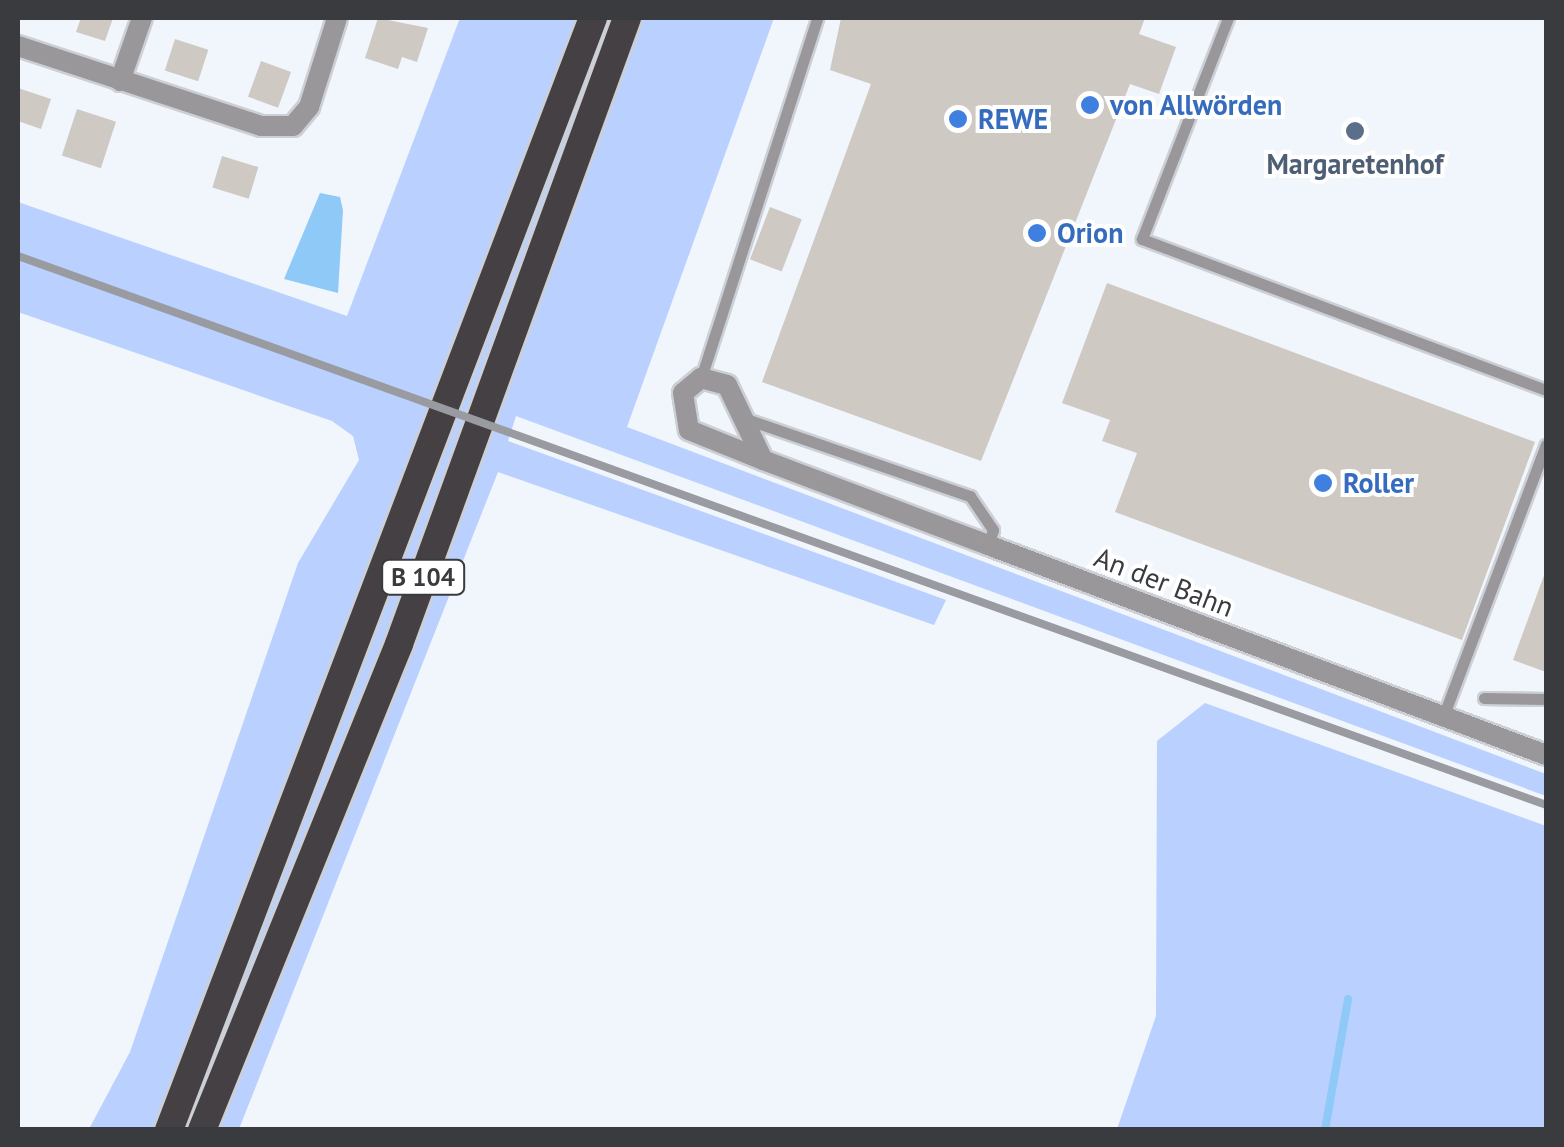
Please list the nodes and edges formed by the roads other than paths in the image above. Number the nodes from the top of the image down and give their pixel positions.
1 (142, 18) edge
2 (337, 18) edge
3 (593, 18) edge
4 (627, 18) edge
5 (817, 18) edge
6 (1228, 18) edge
7 (18, 46) edge
8 (120, 82) junction
9 (701, 378) junction
10 (1546, 390) edge
11 (749, 420) junction
12 (1546, 444) edge
13 (763, 460) junction
14 (988, 546) junction
15 (1484, 698) dead end
16 (1546, 699) edge
17 (1444, 718) junction
18 (1546, 755) edge
19 (170, 1130) edge
20 (202, 1130) edge

1 - 8 street
2 - 8 street
3 - 19 highway, B 104
4 - 20 highway, B 104
5 - 9 lane
6 - 10 lane
7 - 8 street
9 - 11 street
9 - 13 street, An der Bahn
11 - 13 street
11 - 14 lane
12 - 17 lane
13 - 14 street, An der Bahn
14 - 17 street, An der Bahn
15 - 16 lane
17 - 18 street, An der Bahn

